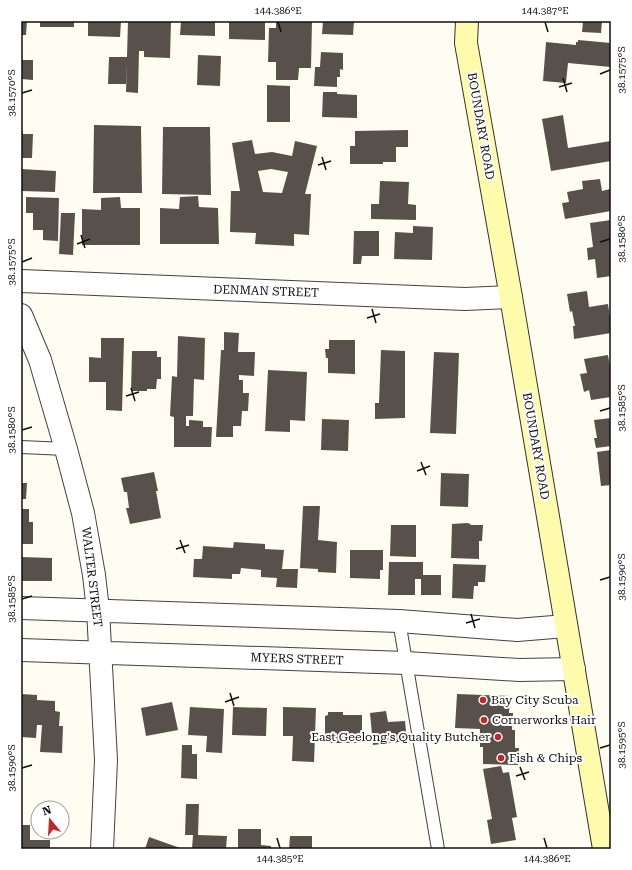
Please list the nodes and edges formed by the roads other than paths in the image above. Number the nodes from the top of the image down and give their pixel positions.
1 (454, 21) edge
2 (467, 21) edge
3 (466, 43) junction
4 (21, 281) edge
5 (511, 297) junction
6 (21, 315) edge
7 (21, 447) edge
8 (66, 449) junction
9 (21, 608) edge
10 (98, 610) junction
11 (399, 621) junction
12 (566, 626) junction
13 (21, 650) edge
14 (100, 653) junction
15 (406, 663) junction
16 (574, 669) junction
17 (102, 849) edge
18 (438, 849) edge
19 (604, 849) edge

1 - 3 main road, BOUNDARY ROAD
2 - 3 main road, BOUNDARY ROAD
3 - 5 main road, BOUNDARY ROAD
4 - 5 street, DENMAN STREET
5 - 12 main road, BOUNDARY ROAD
6 - 8 street, WALTER STREET
7 - 8 lane
8 - 10 street, WALTER STREET
9 - 10 street
10 - 11 street
10 - 14 street, WALTER STREET
11 - 12 street
11 - 15 lane
12 - 16 main road, BOUNDARY ROAD
13 - 14 street, MYERS STREET
14 - 15 street, MYERS STREET
14 - 17 street, WALTER STREET
15 - 16 street, MYERS STREET
15 - 18 lane
16 - 19 main road, BOUNDARY ROAD

